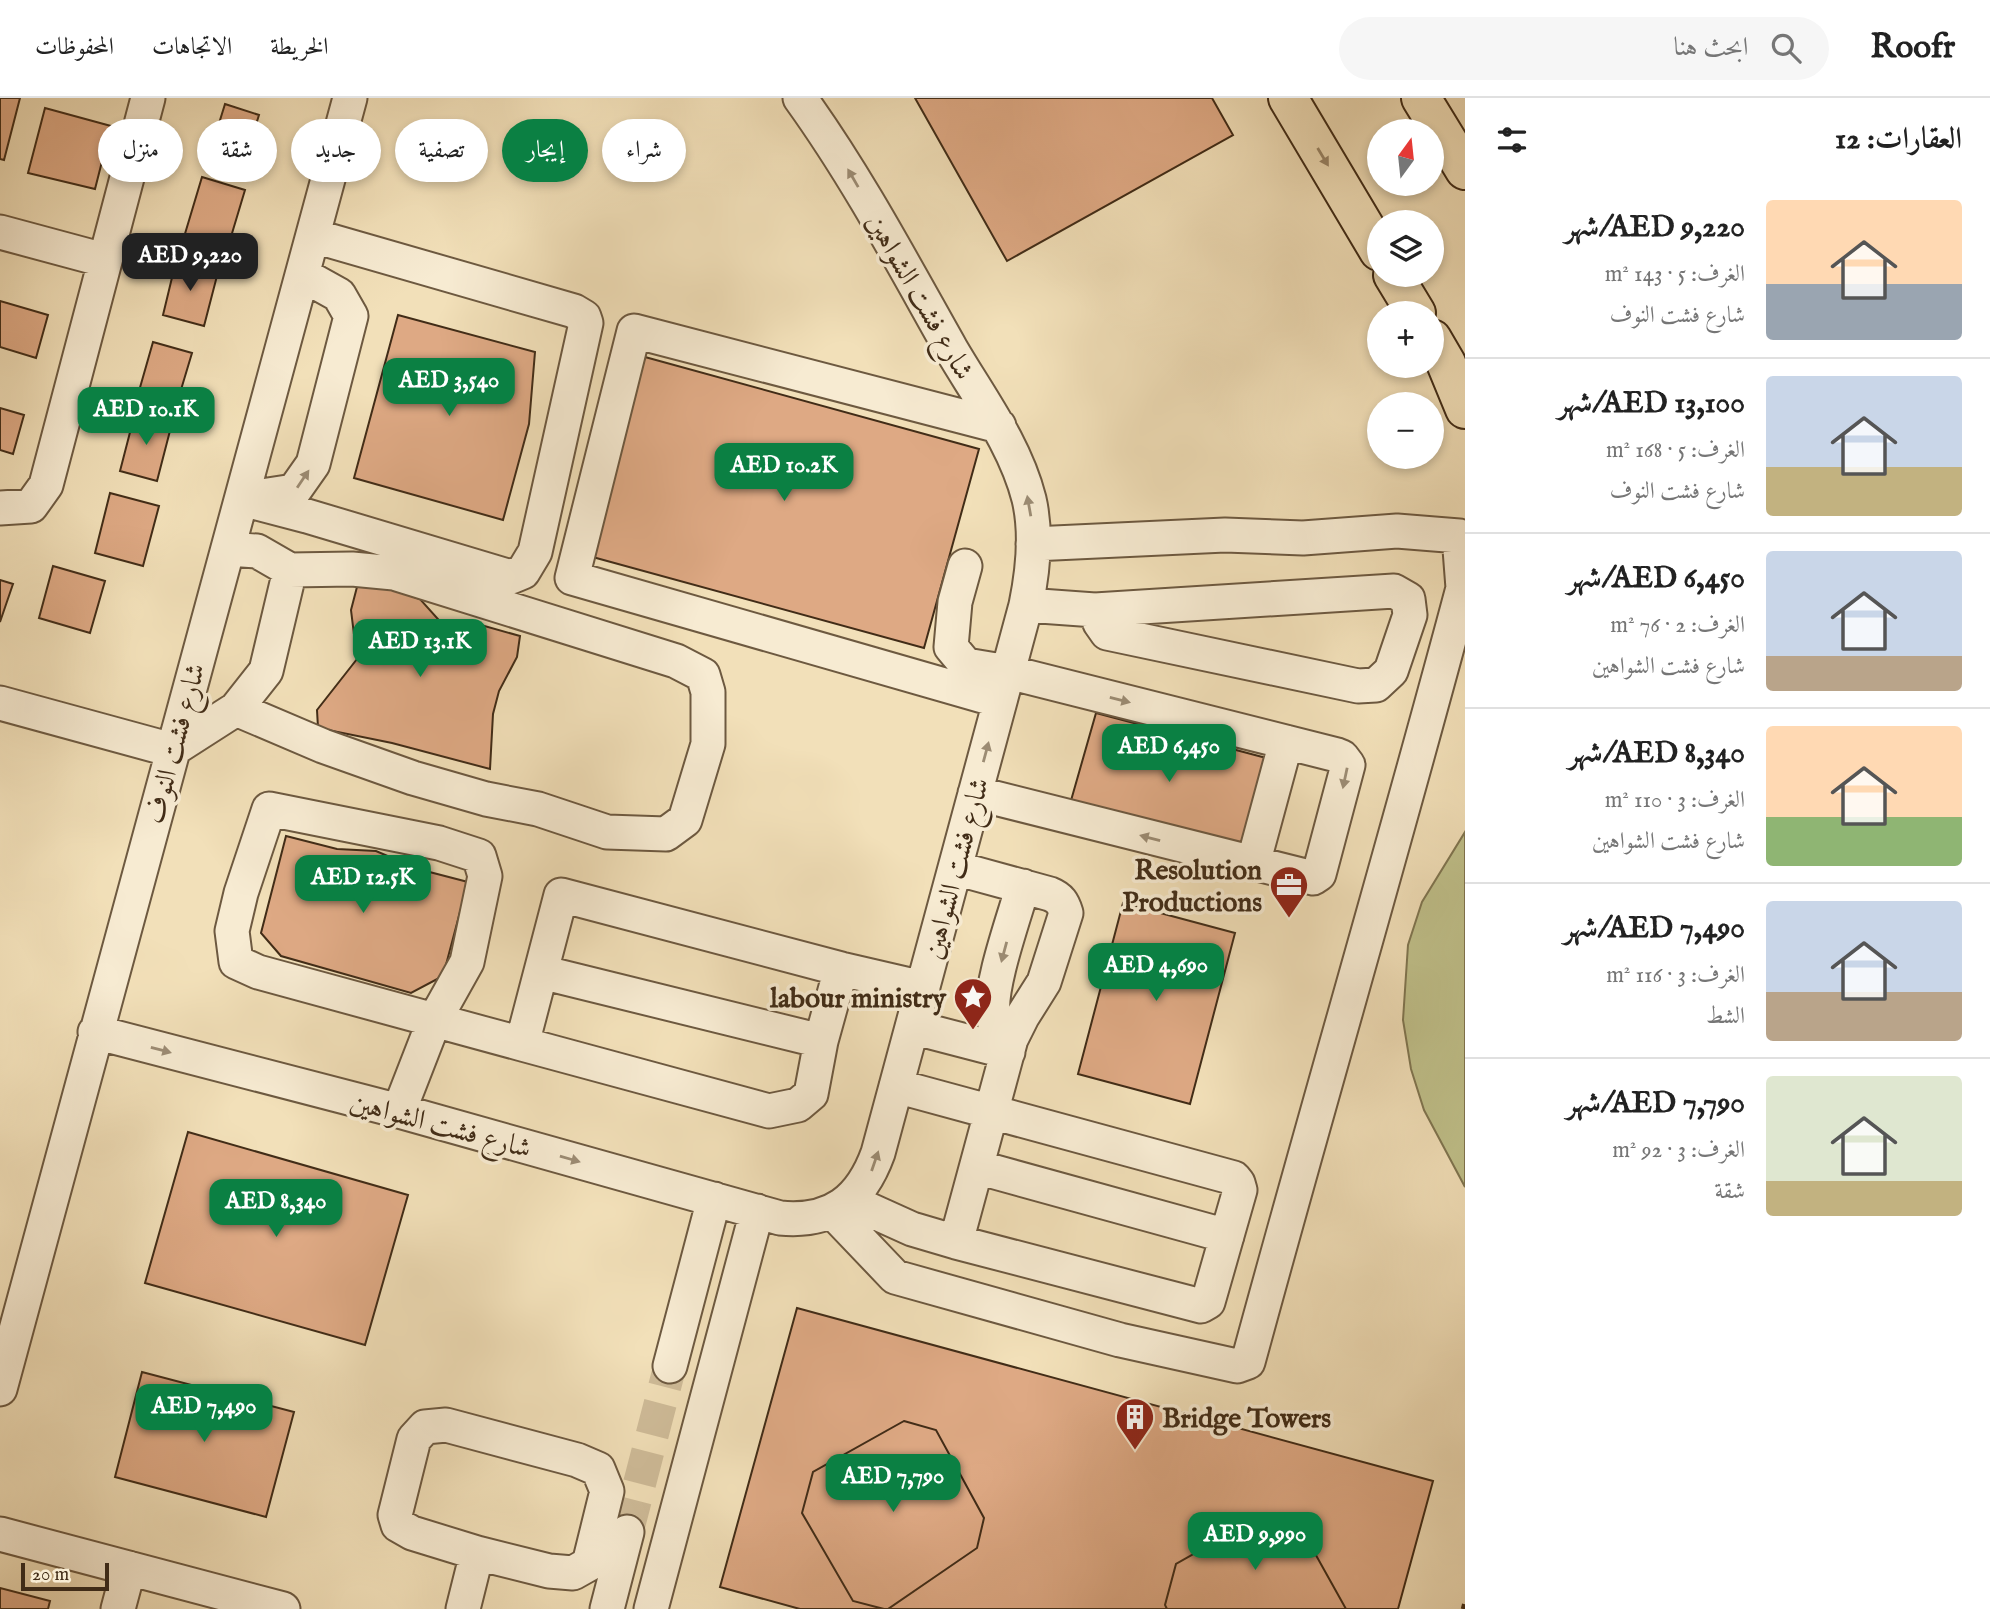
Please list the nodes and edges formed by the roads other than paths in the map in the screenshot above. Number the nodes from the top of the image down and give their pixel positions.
1 (148, 98) edge
2 (350, 98) edge
3 (800, 98) edge
4 (1288, 98) edge
5 (1421, 98) edge
6 (1465, 170) edge
7 (1367, 231) edge
8 (0, 232) edge
9 (314, 236) junction
10 (104, 260) junction
11 (303, 275) junction
12 (583, 317) junction
13 (634, 331) junction
14 (1447, 359) edge
15 (1465, 409) edge
16 (999, 426) junction
17 (242, 499) junction
18 (0, 508) edge
19 (1032, 544) junction
20 (228, 549) junction
21 (965, 566) dead end
22 (290, 570) junction
23 (1026, 605) junction
24 (1095, 610) junction
25 (1004, 687) junction
26 (0, 703) edge
27 (236, 709) junction
28 (1286, 742) junction
29 (172, 750) junction
30 (975, 793) junction
31 (1253, 864) junction
32 (955, 868) junction
33 (1023, 886) junction
34 (841, 968) junction
35 (541, 972) junction
36 (923, 988) junction
37 (434, 1021) junction
38 (912, 1027) junction
39 (95, 1032) junction
40 (821, 1041) junction
41 (522, 1044) junction
42 (1007, 1052) junction
43 (896, 1086) junction
44 (399, 1111) junction
45 (992, 1111) junction
46 (977, 1167) junction
47 (719, 1201) junction
48 (841, 1206) junction
49 (757, 1212) junction
50 (1227, 1236) junction
51 (956, 1242) junction
52 (676, 1367) tunnel mouth
53 (0, 1389) edge
54 (0, 1534) edge
55 (477, 1553) junction
56 (129, 1568) junction
57 (118, 1609) edge
58 (283, 1609) edge
59 (463, 1609) edge
60 (607, 1609) edge
61 (618, 1609) edge
62 (651, 1609) edge

1 - 10 street
2 - 9 street, شارع فشت النوف
16 -> 3 street, شارع فشت الشواهين
4 -> 7 main road
5 - 6 main road
8 - 10 street
9 - 11 street, شارع فشت النوف
9 - 12 street
10 - 18 street
11 - 17 street, شارع فشت النوف
17 -> 11 street
12 - 13 street
12 - 17 street
13 - 16 street
13 - 25 street
14 - 15 main road
19 -> 16 street, شارع فشت الشواهين
17 - 20 street, شارع فشت النوف
19 - 23 street, شارع فشت الشواهين
19 - 48 street
20 - 22 street
20 - 29 street, شارع فشت النوف
21 - 25 street
22 - 27 street
22 - 27 street
23 - 24 street
23 - 25 street, شارع فشت الشواهين
24 - 24 street
25 -> 28 street
30 -> 25 street, شارع فشت الشواهين
26 - 29 street
27 - 29 street
28 - 31 street
28 -> 31 street
29 - 39 street, شارع فشت النوف
31 -> 30 street
30 - 32 street, شارع فشت الشواهين
32 - 33 street
32 - 36 street, شارع فشت الشواهين
33 -> 42 street
33 - 42 street
34 - 35 street
34 - 36 street
34 - 40 street
35 - 40 street
35 - 41 street
36 - 38 street, شارع فشت الشواهين
37 - 37 street
37 - 41 street
37 - 44 street
38 - 42 street
38 - 43 street, شارع فشت الشواهين
39 -> 44 street, شارع فشت الشواهين
39 - 53 street, شارع فشت النوف
40 - 41 street
42 - 45 street
43 - 45 street
48 -> 43 street, شارع فشت الشواهين
44 -> 47 street, شارع فشت الشواهين
45 - 46 street
45 - 50 street
46 - 50 street
46 - 51 street
47 - 49 street, شارع فشت الشواهين
47 - 52 street
48 - 49 street, شارع فشت الشواهين
48 - 51 street
49 - 62 street
50 - 51 street
54 - 56 street
55 - 55 street
55 - 59 street
56 - 57 street
56 - 58 street
60 - 61 street

